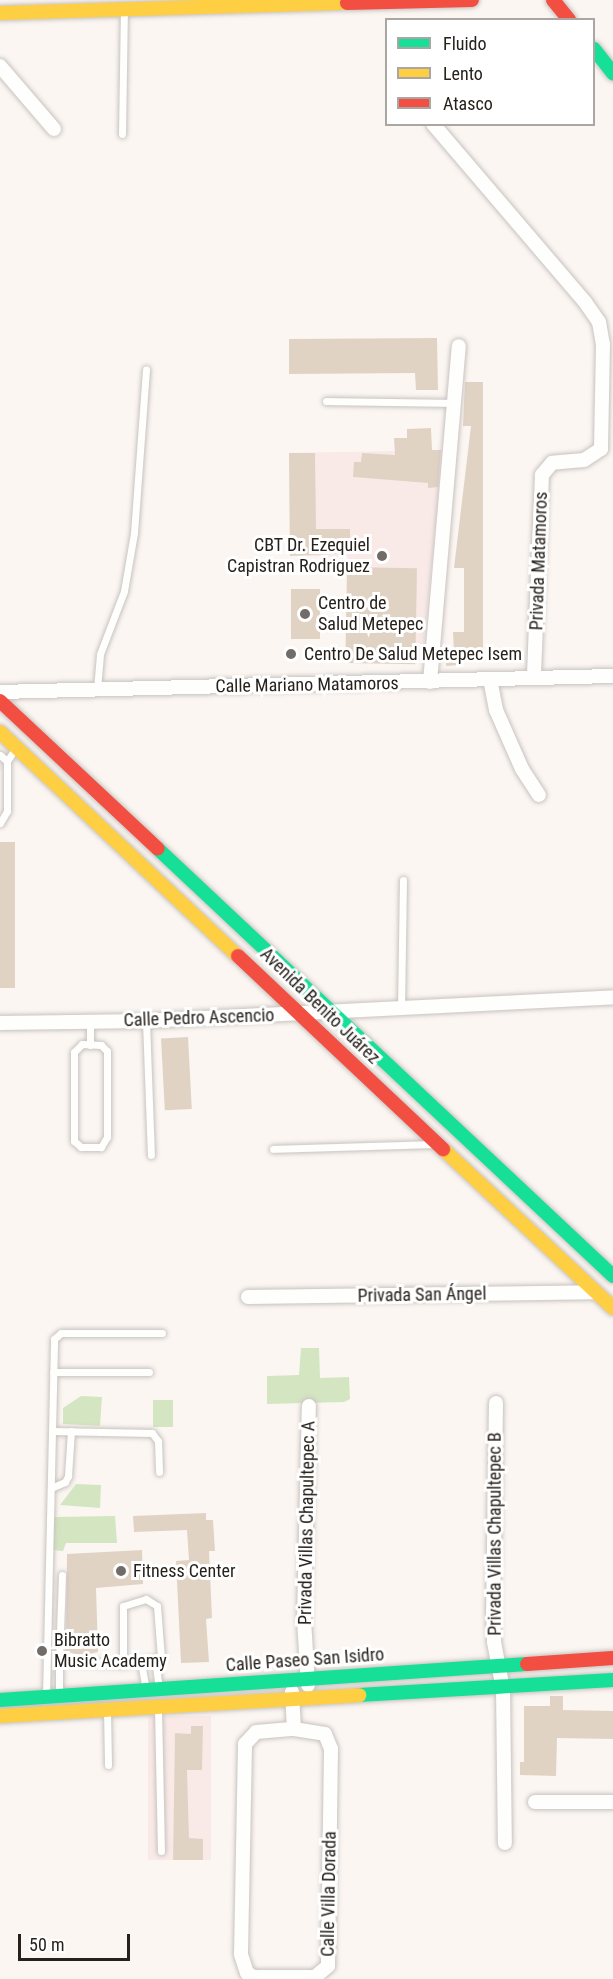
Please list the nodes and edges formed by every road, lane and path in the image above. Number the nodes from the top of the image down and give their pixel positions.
1 (472, 0) edge
2 (553, 0) edge
3 (378, 2) edge
4 (108, 5) edge
5 (124, 9) junction
6 (0, 13) edge
7 (567, 18) edge
8 (595, 50) edge
9 (0, 66) edge
10 (613, 73) edge
11 (435, 126) edge
12 (54, 129) dead end
13 (122, 134) dead end
14 (459, 346) dead end
15 (146, 369) dead end
16 (326, 401) dead end
17 (453, 403) junction
18 (613, 675) edge
19 (534, 678) junction
20 (490, 679) junction
21 (430, 682) junction
22 (97, 690) junction
23 (0, 692) edge
24 (0, 701) edge
25 (0, 732) edge
26 (16, 747) junction
27 (0, 755) edge
28 (7, 761) junction
29 (539, 795) dead end
30 (0, 823) edge
31 (403, 880) dead end
32 (613, 997) edge
33 (401, 1008) junction
34 (329, 1011) junction
35 (303, 1014) junction
36 (90, 1022) junction
37 (146, 1022) junction
38 (0, 1023) edge
39 (90, 1045) junction
40 (438, 1144) junction
41 (273, 1149) dead end
42 (150, 1155) dead end
43 (613, 1276) edge
44 (595, 1292) junction
45 (248, 1297) dead end
46 (613, 1308) edge
47 (162, 1333) dead end
48 (53, 1372) junction
49 (149, 1372) dead end
50 (496, 1402) dead end
51 (309, 1406) dead end
52 (53, 1431) junction
53 (71, 1431) junction
54 (159, 1472) dead end
55 (53, 1487) junction
56 (62, 1575) dead end
57 (613, 1658) edge
58 (155, 1660) junction
59 (59, 1661) junction
60 (141, 1662) junction
61 (123, 1664) junction
62 (498, 1666) junction
63 (406, 1672) junction
64 (308, 1677) junction
65 (290, 1678) junction
66 (613, 1680) edge
67 (153, 1688) junction
68 (503, 1689) junction
69 (407, 1692) junction
70 (308, 1696) junction
71 (52, 1697) junction
72 (292, 1697) junction
73 (0, 1700) edge
74 (156, 1707) junction
75 (107, 1708) junction
76 (52, 1713) junction
77 (0, 1716) edge
78 (294, 1729) junction
79 (108, 1765) dead end
80 (535, 1802) dead end
81 (613, 1802) edge
82 (505, 1843) dead end
83 (161, 1851) dead end

1 - 3 main road
2 - 7 main road
3 - 5 main road
4 - 5 main road
4 - 6 main road
5 - 13 lane
8 - 10 main road
9 - 12 street
11 - 19 street, Privada Matamoros
14 - 17 street
15 - 22 lane
16 - 17 lane
17 - 21 street
18 - 19 street, Calle Mariano Matamoros
19 - 20 street, Calle Mariano Matamoros
20 - 21 street, Calle Mariano Matamoros
20 - 29 street
21 - 22 street, Calle Mariano Matamoros
22 - 23 street, Calle Mariano Matamoros
24 - 34 main road, Avenida Benito Juárez
25 - 26 main road, Avenida Benito Juárez
26 - 28 lane
26 - 35 main road, Avenida Benito Juárez
27 - 28 lane
28 - 30 lane
31 - 33 lane
32 - 33 street, Calle Pedro Ascencio
33 - 34 street, Calle Pedro Ascencio
34 - 35 street, Calle Pedro Ascencio
34 - 43 main road, Avenida Benito Juárez
35 - 37 street, Calle Pedro Ascencio
35 - 40 main road, Avenida Benito Juárez
36 - 37 street, Calle Pedro Ascencio
36 - 38 street, Calle Pedro Ascencio
36 - 39 lane
37 - 42 lane
39 - 39 lane
40 - 41 lane
40 - 44 main road, Avenida Benito Juárez
44 - 45 street, Privada San Ángel
44 - 46 main road, Avenida Benito Juárez
47 - 48 lane
48 - 49 lane
48 - 52 lane
50 - 62 street, Privada Villas Chapultepec B
51 - 64 street, Privada Villas Chapultepec A
52 - 53 lane
52 - 55 lane
53 - 54 lane
53 - 55 lane
55 - 71 lane
56 - 59 lane
57 - 62 main road, Calle Paseo San Isidro
58 - 60 lane
58 - 61 lane
58 - 67 lane
59 - 61 lane
59 - 71 lane
60 - 61 lane
60 - 67 lane
62 - 63 main road, Calle Paseo San Isidro
62 - 68 street, Privada Villas Chapultepec B
63 - 64 main road, Calle Paseo San Isidro
63 - 69 main road
64 - 65 main road, Calle Paseo San Isidro
64 - 70 street
65 - 67 main road, Calle Paseo San Isidro
65 - 72 street
66 - 68 main road, Calle Paseo San Isidro
67 - 71 main road, Calle Paseo San Isidro
67 - 74 lane
67 - 74 lane
68 - 69 main road, Calle Paseo San Isidro
68 - 82 street, Privada Villas Chapultepec B
69 - 70 main road, Calle Paseo San Isidro
70 - 72 main road, Calle Paseo San Isidro
71 - 73 main road, Calle Paseo San Isidro
71 - 76 lane
71 - 76 lane
72 - 74 main road, Calle Paseo San Isidro
72 - 78 street
74 - 75 main road, Calle Paseo San Isidro
74 - 83 lane
75 - 76 main road, Calle Paseo San Isidro
75 - 79 lane
76 - 77 main road, Calle Paseo San Isidro
78 - 78 street, Calle Villa Dorada
80 - 81 street

